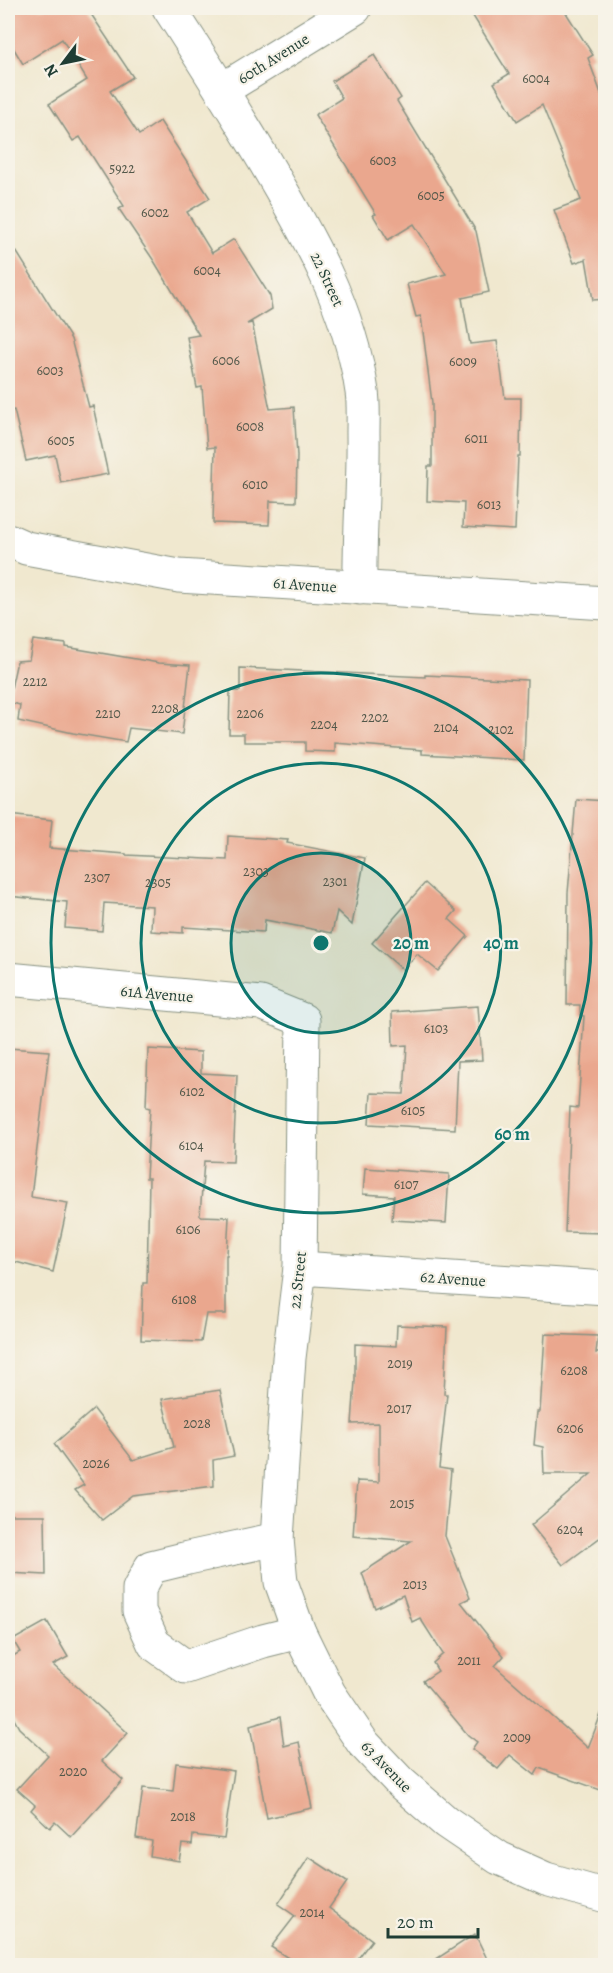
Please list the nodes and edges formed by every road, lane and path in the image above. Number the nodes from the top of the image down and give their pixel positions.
1 (169, 8) edge
2 (355, 8) edge
3 (222, 90) junction
4 (8, 540) edge
5 (360, 588) junction
6 (606, 603) edge
7 (8, 979) edge
8 (303, 1020) joint
9 (300, 1268) junction
10 (606, 1288) edge
11 (277, 1539) junction
12 (299, 1632) junction
13 (606, 1896) edge

1 - 3 street, 22 Street
2 - 3 street, 60th Avenue
3 - 5 street, 22 Street
4 - 5 street, 61 Avenue
5 - 6 street, 61 Avenue
7 - 8 street, 61A Avenue
8 - 9 street, 22 Street
9 - 10 street, 62 Avenue
9 - 11 street, 22 Street
11 - 12 street, 63 Avenue
11 - 12 street
12 - 13 street, 63 Avenue

